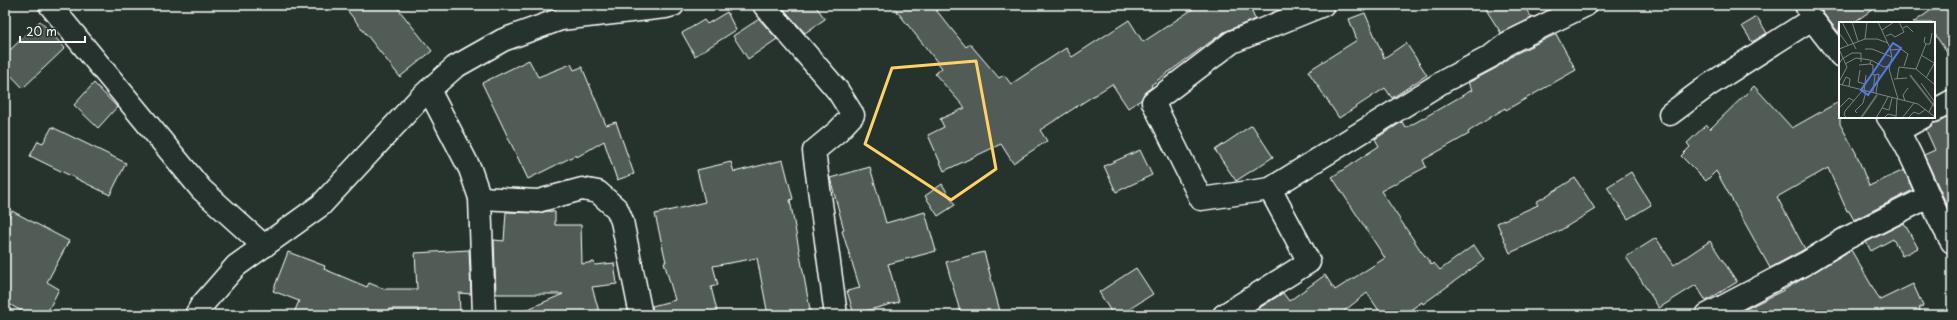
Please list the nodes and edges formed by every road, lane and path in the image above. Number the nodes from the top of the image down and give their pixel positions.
1 (50, 5) edge
2 (673, 5) edge
3 (764, 5) edge
4 (1323, 5) edge
5 (1586, 5) edge
6 (1809, 12) edge
7 (1839, 54) edge
8 (429, 90) junction
9 (1952, 101) edge
10 (1935, 110) edge
11 (1670, 114) dead end
12 (1919, 118) edge
13 (1893, 124) edge
14 (1270, 189) junction
15 (480, 198) junction
16 (1928, 198) junction
17 (1952, 242) edge
18 (264, 246) junction
19 (196, 315) edge
20 (484, 315) edge
21 (641, 315) edge
22 (836, 315) edge
23 (1224, 315) edge
24 (1707, 315) edge

1 - 18 street
2 - 8 street
3 - 22 street
4 - 14 street
5 - 14 street
6 - 7 street
6 - 11 street
8 - 15 street
8 - 18 street
9 - 10 street
12 - 13 street
13 - 16 street
14 - 23 street
15 - 20 street
15 - 21 street
16 - 17 street
16 - 24 street
18 - 19 street

